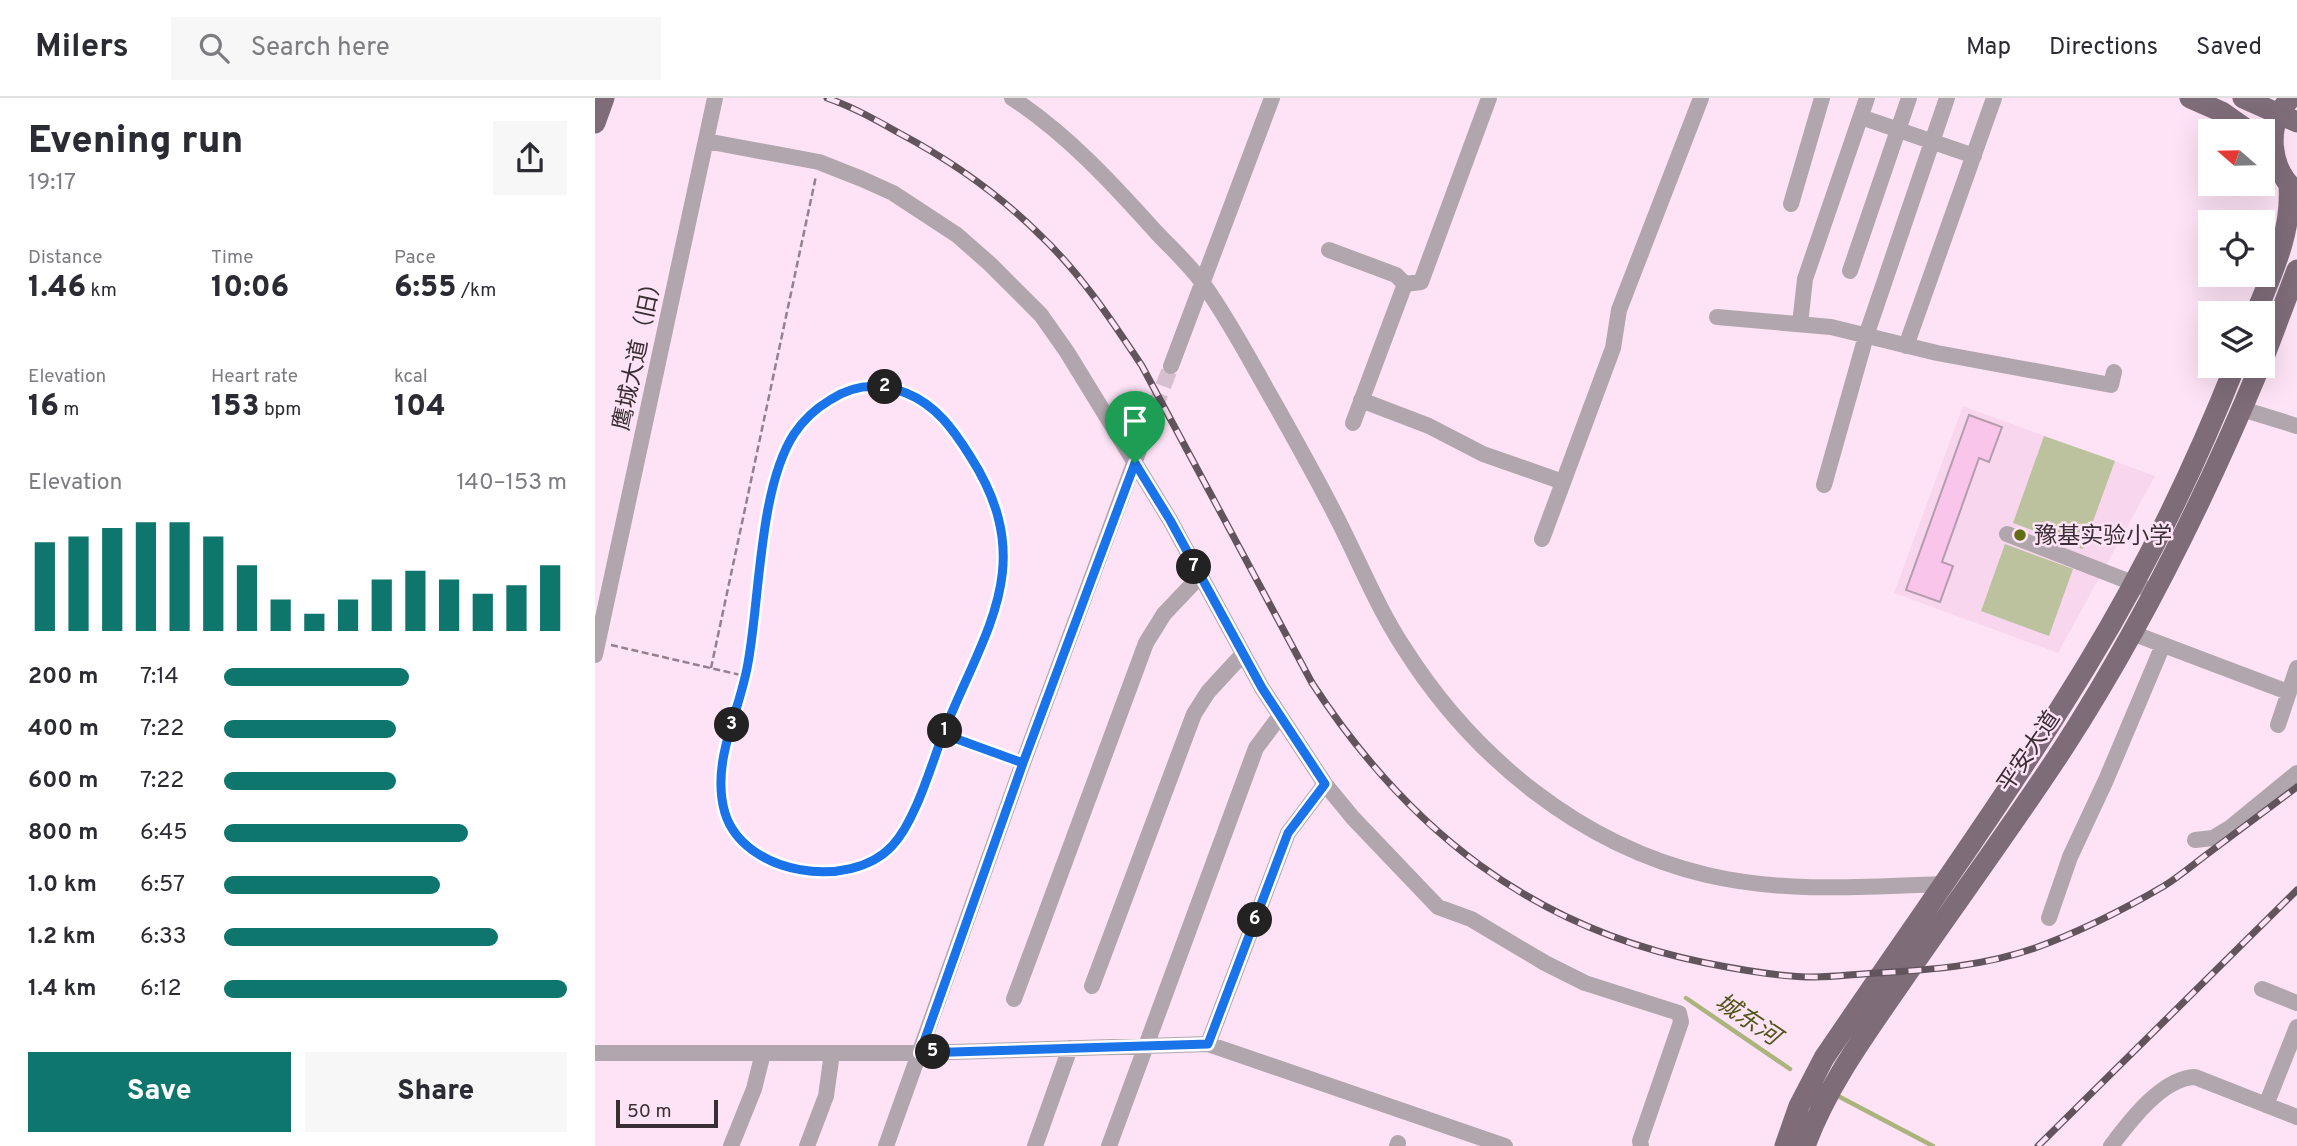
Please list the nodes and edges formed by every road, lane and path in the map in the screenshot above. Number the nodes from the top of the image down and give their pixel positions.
1 (604, 98) edge
2 (715, 98) edge
3 (1012, 98) edge
4 (1272, 98) edge
5 (1489, 98) edge
6 (1701, 98) edge
7 (1822, 98) edge
8 (1867, 98) edge
9 (1909, 98) edge
10 (1947, 98) edge
11 (1994, 98) edge
12 (2190, 98) edge
13 (2243, 98) edge
14 (2265, 98) edge
15 (2291, 98) edge
16 (2297, 112) edge
17 (1860, 117) junction
18 (2232, 119) edge
19 (2297, 122) edge
20 (595, 123) edge
21 (1898, 130) junction
22 (706, 141) junction
23 (1933, 142) junction
24 (1973, 156) junction
25 (819, 162) junction
26 (2275, 165) edge
27 (2288, 182) edge
28 (1791, 204) dead end
29 (1329, 250) dead end
30 (2297, 270) edge
31 (1850, 271) dead end
32 (1203, 283) junction
33 (1405, 284) junction
34 (2260, 301) edge
35 (1717, 317) dead end
36 (1800, 324) junction
37 (2275, 328) edge
38 (1866, 336) junction
39 (1906, 346) junction
40 (1171, 366) tunnel mouth
41 (2114, 372) dead end
42 (2230, 378) edge
43 (2255, 378) edge
44 (1361, 400) junction
45 (2242, 409) junction
46 (1353, 423) dead end
47 (2297, 426) edge
48 (1146, 431) tunnel mouth
49 (1135, 463) junction
50 (1563, 482) junction
51 (1824, 485) dead end
52 (2007, 534) dead end
53 (1542, 539) dead end
54 (1200, 576) junction
55 (2135, 582) junction
56 (2154, 593) junction
57 (2132, 634) junction
58 (2163, 645) junction
59 (596, 649) edge
60 (1243, 654) junction
61 (711, 668) junction
62 (2297, 668) edge
63 (746, 677) junction
64 (2292, 688) edge
65 (1280, 716) junction
66 (2278, 725) dead end
67 (943, 734) junction
68 (1023, 763) junction
69 (2297, 774) edge
70 (1325, 784) junction
71 (2195, 840) dead end
72 (1943, 884) junction
73 (2049, 918) dead end
74 (1092, 986) dead end
75 (2262, 989) dead end
76 (1014, 999) dead end
77 (2297, 1003) edge
78 (2297, 1027) edge
79 (1208, 1044) junction
80 (1146, 1046) junction
81 (1070, 1048) junction
82 (595, 1053) edge
83 (763, 1053) junction
84 (832, 1053) junction
85 (920, 1053) junction
86 (2266, 1105) junction
87 (2297, 1117) edge
88 (1476, 1141) edge
89 (731, 1146) edge
90 (807, 1146) edge
91 (886, 1146) edge
92 (1035, 1146) edge
93 (1109, 1146) edge
94 (1505, 1146) edge
95 (1641, 1146) edge
96 (1784, 1146) edge
97 (1805, 1146) edge
98 (2111, 1146) edge

1 - 20 main road
2 - 22 street, 鹰城大道（旧）
3 - 32 street
4 - 32 street
5 - 33 street
6 - 50 street
7 - 28 street
8 - 17 street
9 - 21 street
10 - 23 street
11 - 24 street
12 - 18 main road
13 - 19 main road
14 - 16 main road
15 - 27 main road
17 - 21 street
17 - 36 street
21 - 23 street
21 - 31 street
22 - 25 street
22 - 59 street, 鹰城大道（旧）
23 - 24 street
23 - 38 street
24 - 39 street
25 - 49 street
25 - 61 path
26 - 27 main road
27 - 34 main road
29 - 33 street
30 - 37 main road
32 - 40 street
32 - 72 street
33 - 44 street
35 - 36 street
36 - 38 street
38 - 39 street
38 - 51 street
39 - 41 street
42 - 55 main road, 平安大道
43 - 45 main road, 平安大道
44 - 46 street
44 - 50 street
45 - 47 street
45 - 56 main road, 平安大道
48 - 49 street
49 - 54 street
49 - 68 street
50 - 53 street
52 - 55 street
54 - 60 street
54 - 76 street
55 - 56 street
55 - 72 main road, 平安大道
56 - 57 main road, 平安大道
57 - 58 street
57 - 97 main road, 平安大道
58 - 64 street
58 - 73 street
59 - 61 path
60 - 65 street
60 - 74 street
61 - 63 path
62 - 64 street
63 - 67 path
63 - 67 path
64 - 66 street
65 - 70 street
65 - 80 street
67 - 68 path
68 - 85 street
69 - 71 street
70 - 79 street
70 - 95 street
72 - 96 main road, 平安大道
75 - 77 street
78 - 86 street
79 - 80 street
79 - 88 street
80 - 81 street
80 - 93 street
81 - 85 street
81 - 92 street
82 - 83 street
83 - 84 street
83 - 89 street
84 - 85 street
84 - 90 street
85 - 91 street
86 - 87 street
86 - 98 street
88 - 94 street

